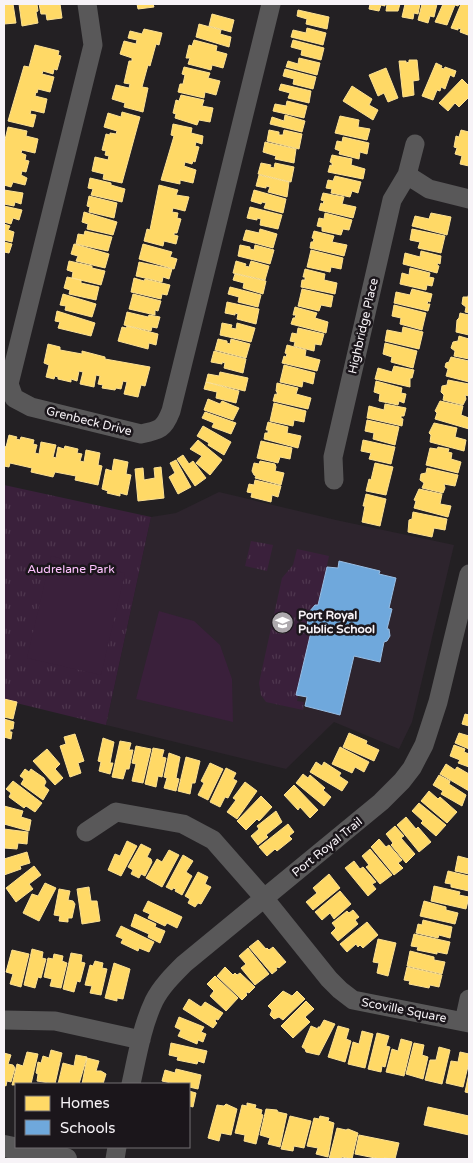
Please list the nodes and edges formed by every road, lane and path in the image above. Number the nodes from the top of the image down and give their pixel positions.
1 (87, 4) edge
2 (271, 4) edge
3 (415, 144) dead end
4 (407, 175) junction
5 (469, 199) edge
6 (334, 480) dead end
7 (469, 574) edge
8 (86, 832) dead end
9 (264, 898) junction
10 (469, 999) edge
11 (4, 1020) edge
12 (466, 1023) edge
13 (141, 1040) junction
14 (131, 1083) edge
15 (4, 1146) edge
16 (66, 1159) edge

1 - 2 street, Grenbeck Drive
3 - 4 street, Highbridge Place
4 - 5 street
4 - 6 street, Highbridge Place
7 - 9 street, Port Royal Trail
8 - 9 street, Scoville Square
9 - 12 street, Scoville Square
9 - 13 street, Port Royal Trail
10 - 12 street
11 - 13 street
13 - 14 street, Port Royal Trail
15 - 16 main road

